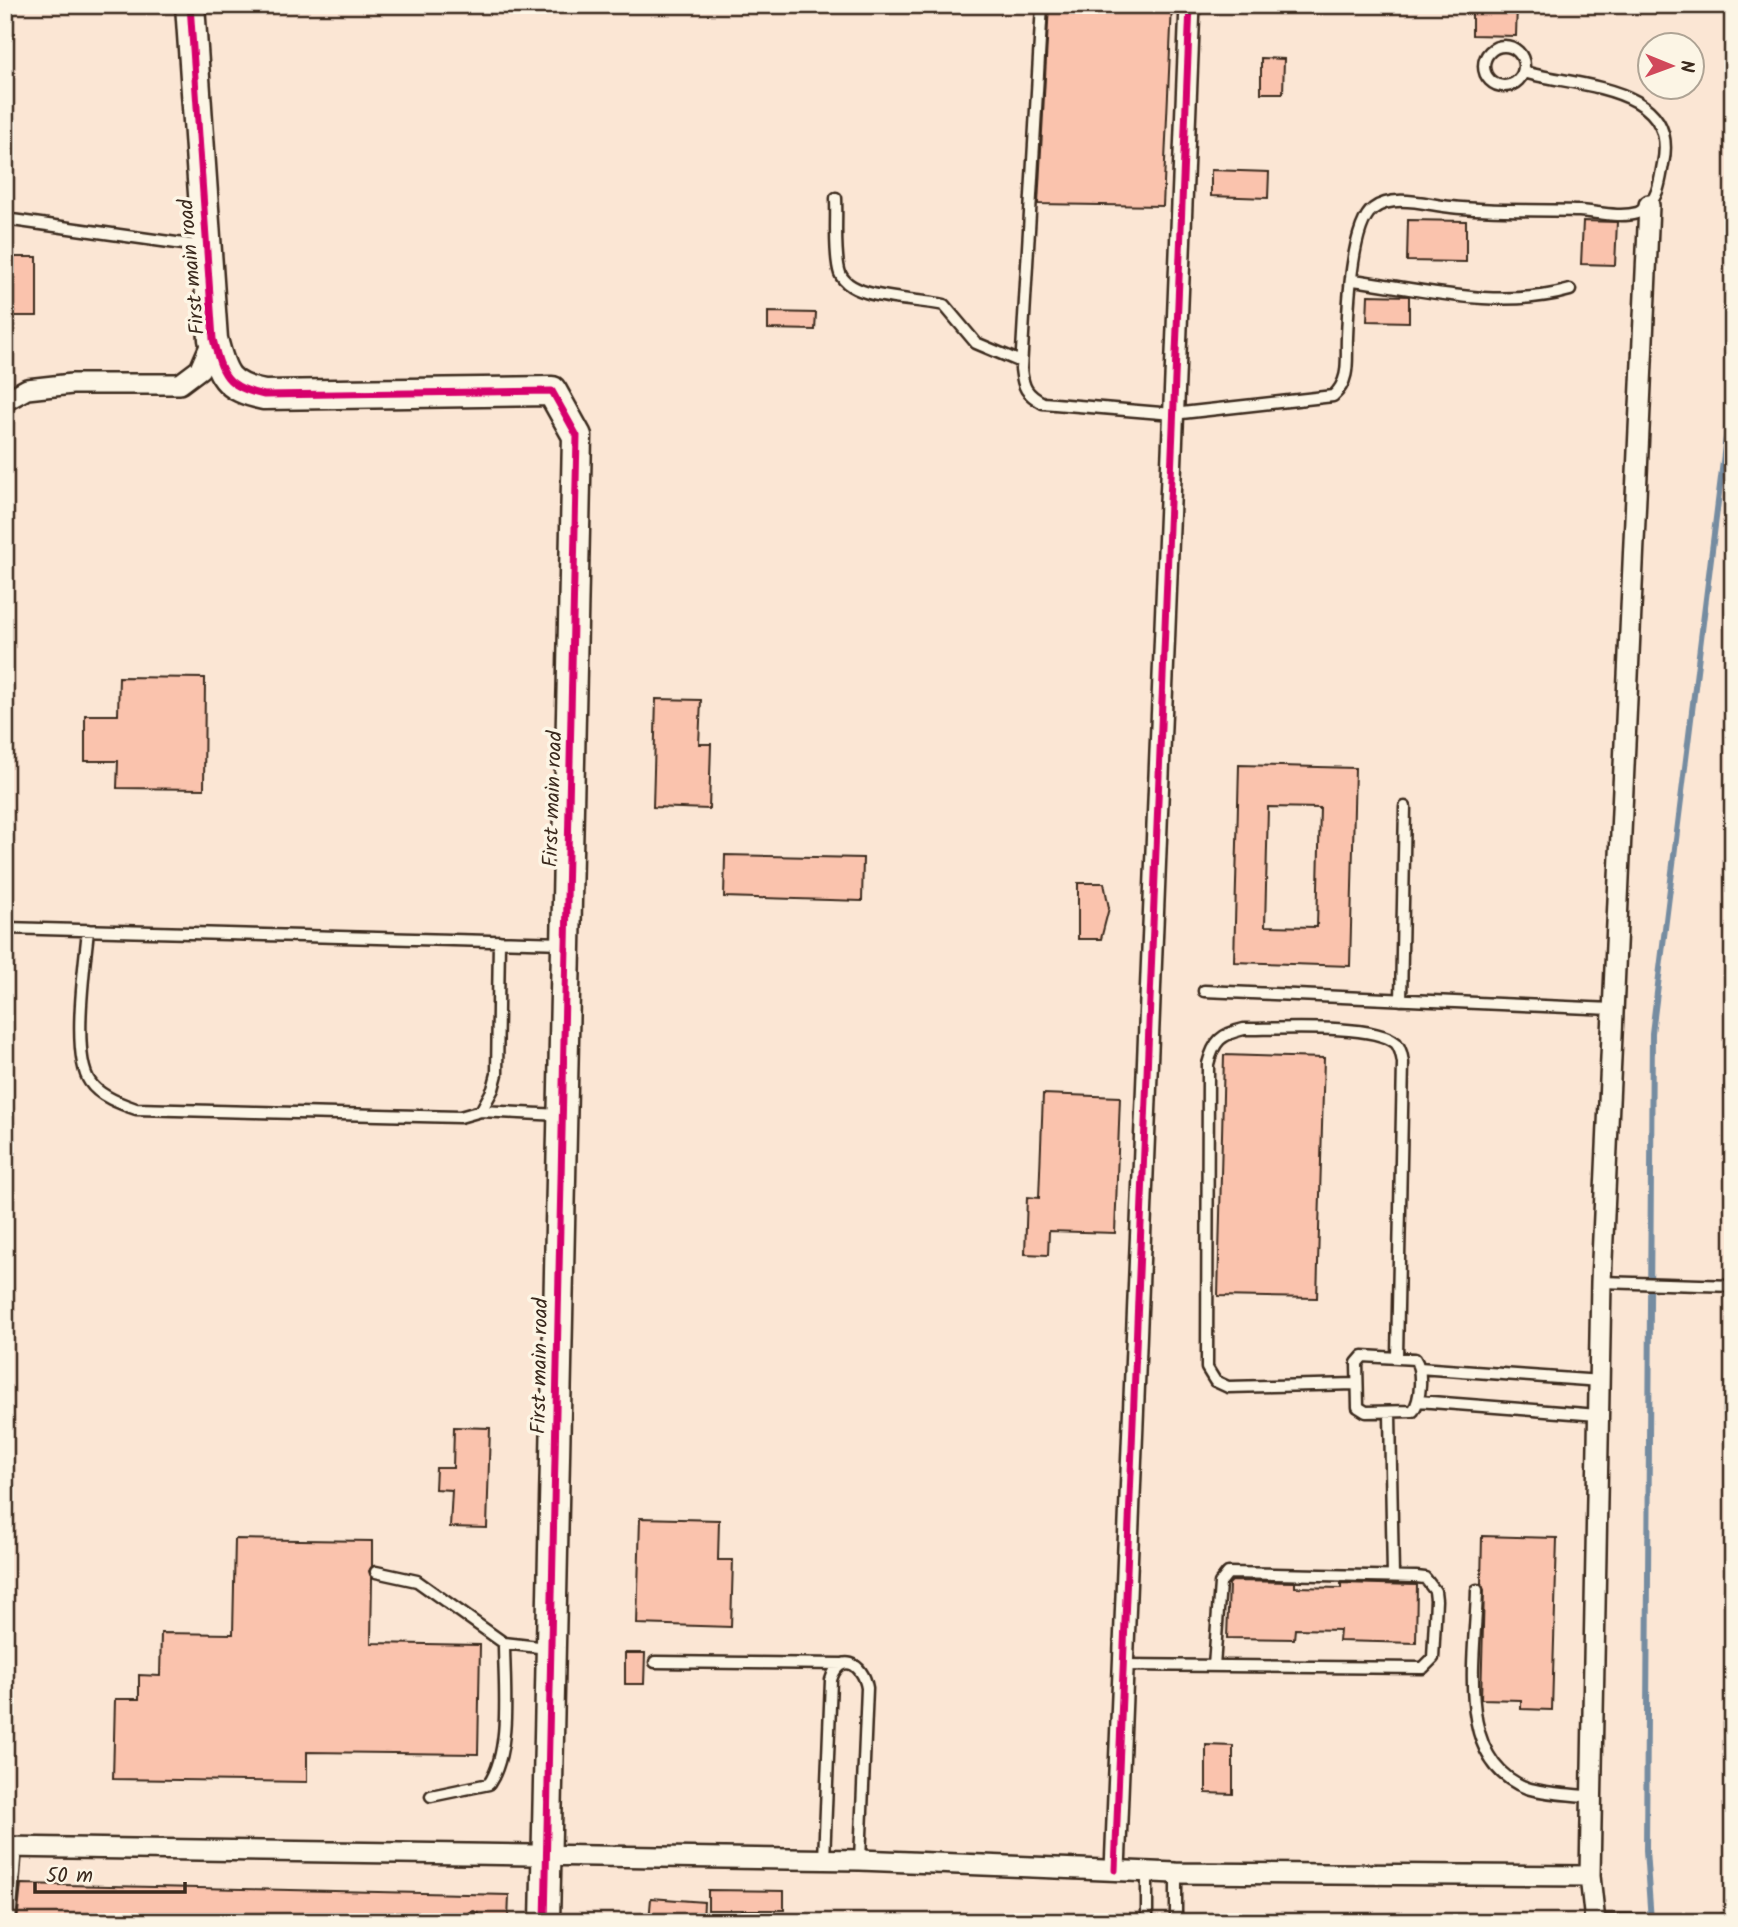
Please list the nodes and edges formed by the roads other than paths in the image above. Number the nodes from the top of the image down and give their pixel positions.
1 (190, 5) edge
2 (1042, 5) edge
3 (1190, 5) edge
4 (1524, 72) junction
5 (836, 198) dead end
6 (1649, 205) junction
7 (5, 219) edge
8 (205, 247) junction
9 (1353, 280) junction
10 (1570, 290) dead end
11 (213, 339) junction
12 (1021, 362) junction
13 (5, 401) edge
14 (1173, 414) junction
15 (1405, 807) dead end
16 (5, 928) edge
17 (88, 930) junction
18 (499, 941) junction
19 (565, 943) junction
20 (1204, 991) dead end
21 (1401, 1000) junction
22 (1612, 1009) junction
23 (481, 1111) junction
24 (562, 1115) junction
25 (1601, 1283) junction
26 (1733, 1286) edge
27 (1397, 1356) junction
28 (1419, 1368) junction
29 (1601, 1381) junction
30 (1356, 1384) junction
31 (1418, 1401) junction
32 (1390, 1414) junction
33 (1598, 1415) junction
34 (376, 1572) dead end
35 (1393, 1576) junction
36 (1477, 1590) dead end
37 (504, 1643) junction
38 (552, 1648) junction
39 (655, 1662) dead end
40 (845, 1664) junction
41 (1123, 1665) junction
42 (1214, 1666) junction
43 (431, 1796) dead end
44 (1591, 1797) junction
45 (10, 1847) edge
46 (556, 1857) junction
47 (824, 1860) junction
48 (860, 1860) junction
49 (1115, 1870) junction
50 (1147, 1872) junction
51 (1176, 1873) junction
52 (1590, 1876) junction
53 (1733, 1916) edge
54 (1595, 1921) edge
55 (1631, 1921) edge
56 (1720, 1921) edge
57 (10, 1922) edge
58 (545, 1922) edge
59 (1147, 1922) edge
60 (1175, 1922) edge
61 (1665, 1922) edge

1 - 8 street, First main road
2 - 12 lane
3 - 14 street
4 - 4 lane
4 - 6 lane
5 - 12 lane
6 - 9 lane
6 - 22 street
7 - 8 lane
8 - 11 street, First main road
9 - 10 lane
9 - 14 lane
11 - 13 street
11 - 19 street, First main road
12 - 14 lane
14 - 41 street
15 - 21 lane
16 - 17 lane
17 - 18 lane
17 - 23 lane
18 - 19 lane
18 - 23 lane
19 - 24 street, First main road
20 - 21 lane
21 - 22 lane
22 - 25 street
23 - 24 lane
24 - 38 street, First main road
25 - 26 lane
25 - 29 street
27 - 28 lane
27 - 30 lane
27 - 30 lane
28 - 29 lane
28 - 31 lane
29 - 33 street
30 - 32 lane
31 - 32 lane
31 - 33 lane
32 - 35 lane
33 - 44 street
34 - 37 lane
35 - 42 lane
35 - 42 lane
36 - 44 lane
37 - 38 lane
37 - 43 lane
38 - 46 street, First main road
39 - 40 lane
40 - 47 lane
40 - 48 lane
41 - 42 lane
41 - 49 street
44 - 52 street
45 - 46 street
45 - 57 lane
46 - 47 street
46 - 58 street, First main road
47 - 48 street
48 - 49 street
49 - 50 street
50 - 51 street
50 - 59 lane
51 - 52 street
51 - 60 lane
52 - 54 street
53 - 56 lane
54 - 55 lane
55 - 61 lane
56 - 61 lane

